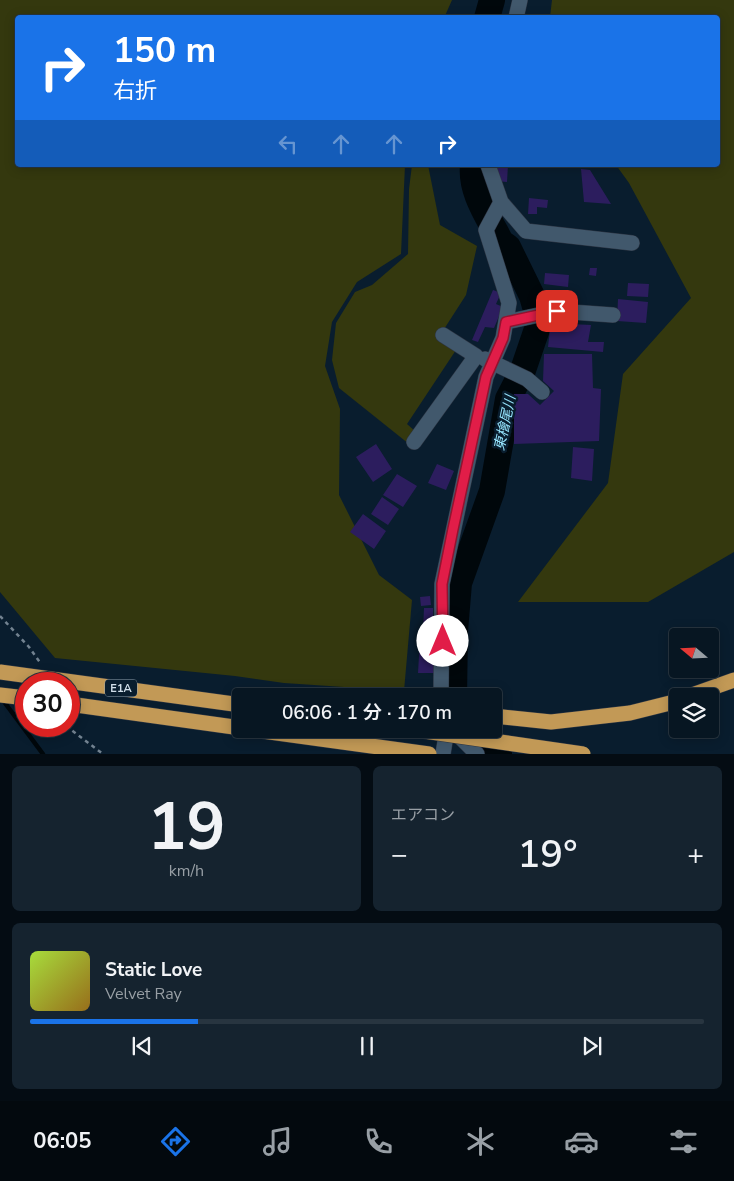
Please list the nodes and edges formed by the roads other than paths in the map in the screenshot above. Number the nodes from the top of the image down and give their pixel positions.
1 (520, 0) edge
2 (517, 15) edge
3 (489, 167) edge
4 (501, 202) junction
5 (632, 243) dead end
6 (613, 315) dead end
7 (506, 322) junction
8 (443, 335) dead end
9 (476, 356) junction
10 (493, 362) junction
11 (542, 392) dead end
12 (414, 442) dead end
13 (0, 672) edge
14 (734, 680) edge
15 (441, 688) edge
16 (712, 688) edge
17 (0, 695) edge
18 (15, 697) edge
19 (232, 703) edge
20 (669, 703) edge
21 (80, 706) edge
22 (502, 717) edge
23 (232, 727) edge
24 (313, 738) edge
25 (446, 738) edge
26 (461, 738) edge
27 (472, 738) edge
28 (429, 754) edge
29 (443, 754) edge
30 (477, 754) edge
31 (583, 754) edge

1 - 2 street
3 - 4 street
4 - 5 street
4 - 7 street
6 - 7 street
7 - 10 street
8 - 9 street
9 - 10 street
9 - 12 street
10 - 11 street
10 - 15 street
13 - 19 highway, E1A, bridge
14 - 16 highway
17 - 18 highway
20 - 22 highway
21 - 23 highway, E1A
24 - 28 highway
25 - 29 street
26 - 30 street
27 - 31 highway, bridge

